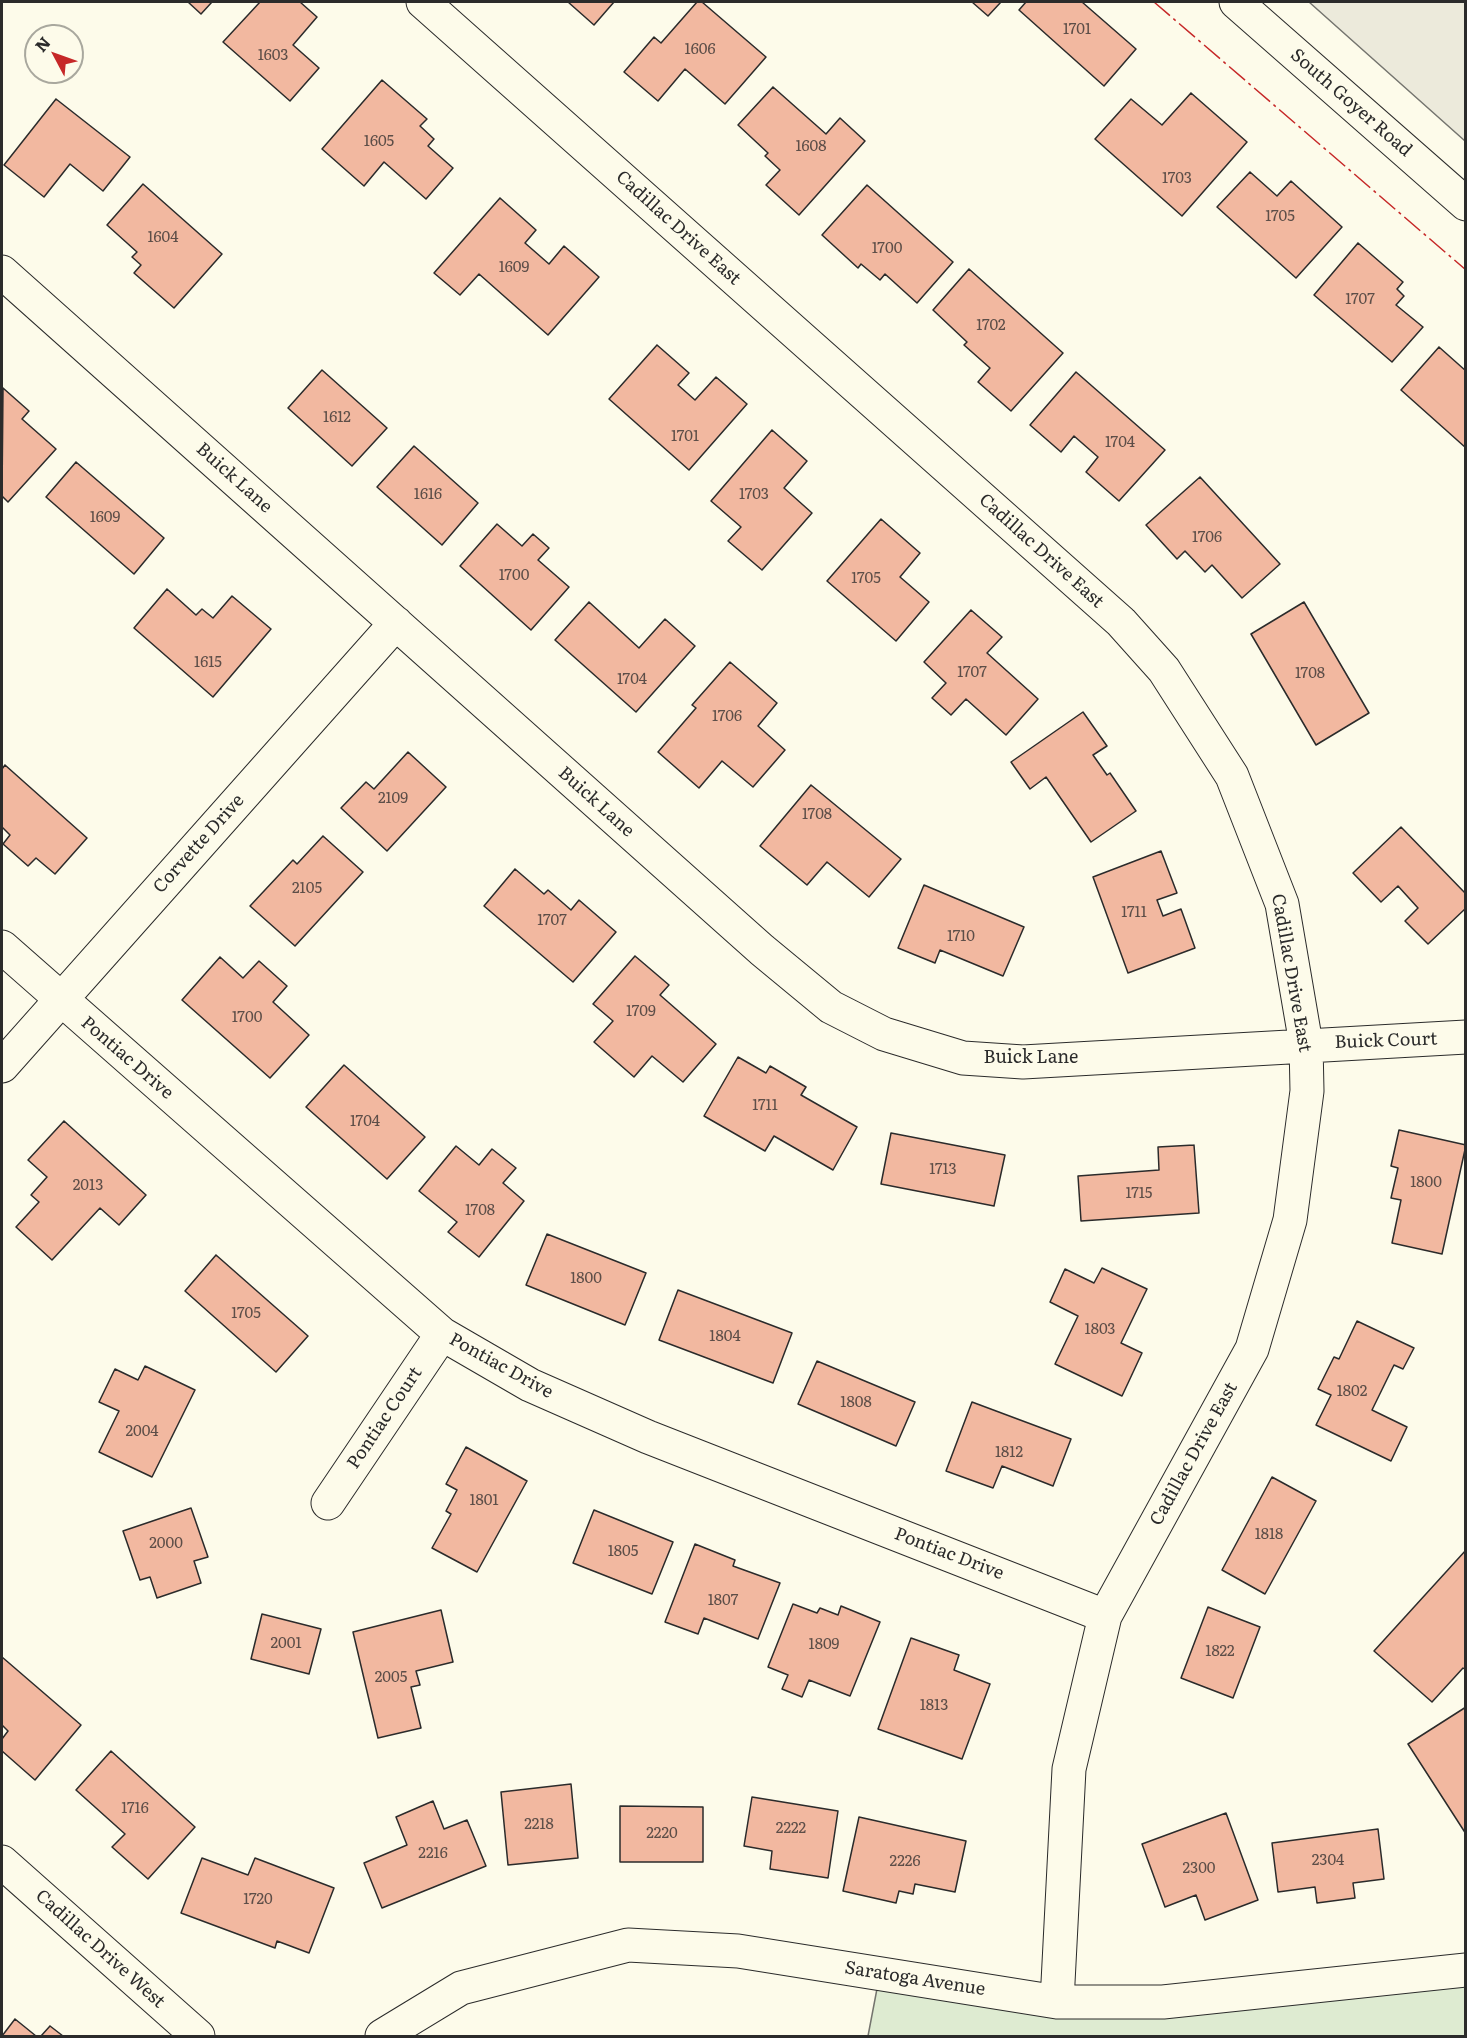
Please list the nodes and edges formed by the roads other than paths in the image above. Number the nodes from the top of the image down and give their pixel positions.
1 (423, 2) edge
2 (1236, 2) edge
3 (1466, 204) edge
4 (2, 272) edge
5 (396, 623) junction
6 (2, 947) edge
7 (60, 999) junction
8 (1466, 1037) edge
9 (1306, 1044) junction
10 (2, 1066) edge
11 (442, 1334) junction
12 (328, 1503) dead end
13 (1105, 1616) junction
14 (2, 1862) edge
15 (1466, 1970) edge
16 (1057, 2002) junction
17 (198, 2037) edge
18 (382, 2037) edge

1 - 9 street, Cadillac Drive East
2 - 3 street, South Goyer Road
4 - 5 street, Buick Lane
5 - 7 street, Corvette Drive
5 - 9 street, Buick Lane
6 - 7 street, Pontiac Drive
7 - 10 street, Corvette Drive
7 - 11 street, Pontiac Drive
8 - 9 street, Buick Court
9 - 13 street, Cadillac Drive East
11 - 12 street, Pontiac Court
11 - 13 street, Pontiac Drive
13 - 16 street, Cadillac Drive East
14 - 17 street, Cadillac Drive West
15 - 16 street, Saratoga Avenue
16 - 18 street, Saratoga Avenue

